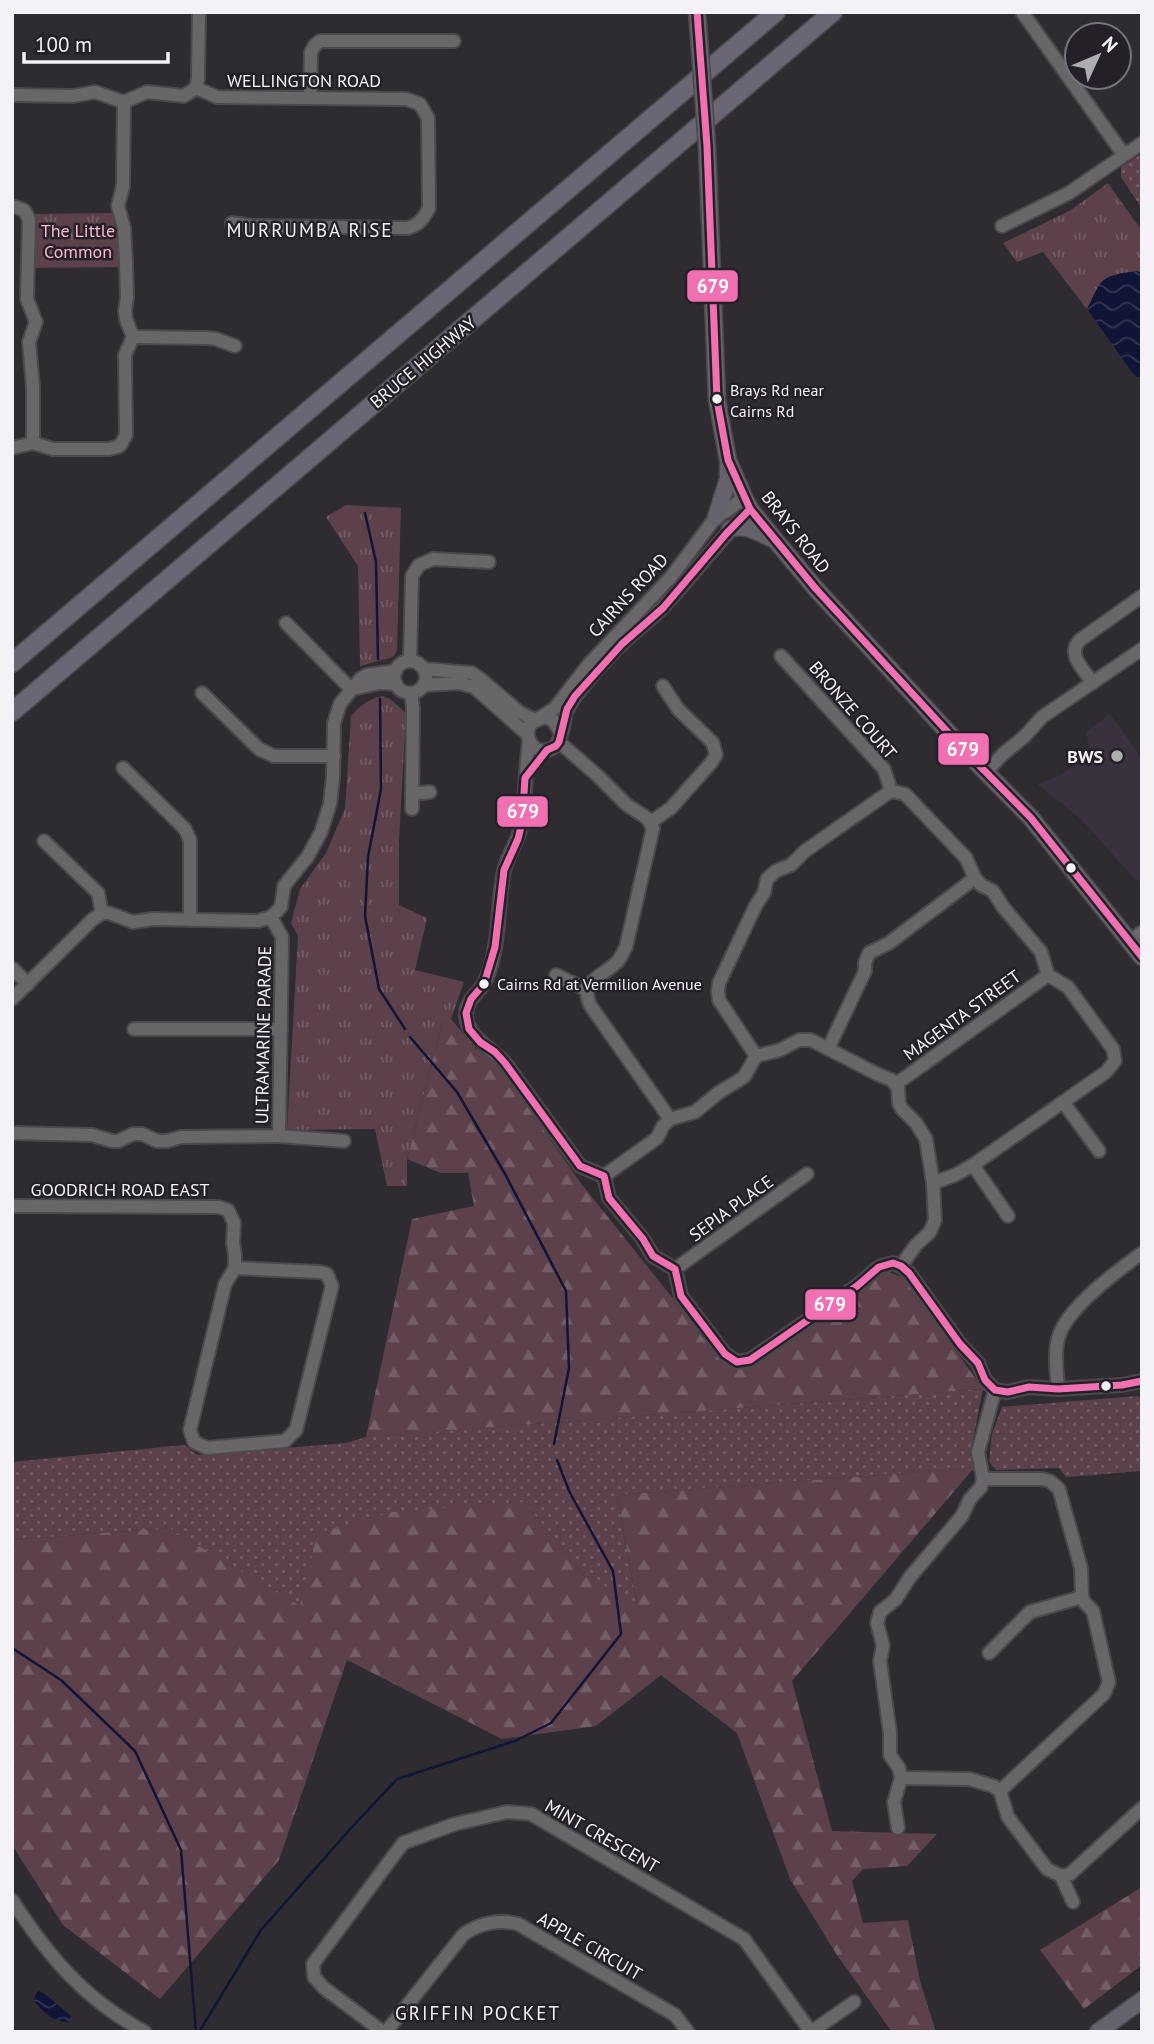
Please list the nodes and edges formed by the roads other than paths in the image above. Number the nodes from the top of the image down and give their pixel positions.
1 (199, 12) edge
2 (697, 12) edge
3 (776, 12) edge
4 (833, 12) edge
5 (1021, 12) edge
6 (454, 41) dead end
7 (195, 88) junction
8 (12, 95) edge
9 (310, 98) junction
10 (124, 102) junction
11 (1142, 143) edge
12 (1124, 155) junction
13 (12, 206) edge
14 (232, 223) dead end
15 (1002, 226) dead end
16 (133, 337) junction
17 (235, 346) dead end
18 (33, 443) junction
19 (12, 447) edge
20 (728, 460) junction
21 (747, 503) junction
22 (716, 517) junction
23 (730, 529) junction
24 (775, 540) junction
25 (489, 562) dead end
26 (1142, 596) edge
27 (286, 623) dead end
28 (1142, 649) edge
29 (781, 656) dead end
30 (410, 661) junction
31 (12, 663) edge
32 (424, 669) junction
33 (396, 677) junction
34 (1093, 683) junction
35 (424, 685) junction
36 (663, 685) dead end
37 (351, 689) junction
38 (202, 693) dead end
39 (411, 693) junction
40 (12, 712) edge
41 (537, 719) junction
42 (559, 737) junction
43 (528, 738) junction
44 (547, 750) junction
45 (334, 756) junction
46 (123, 768) dead end
47 (986, 772) junction
48 (525, 778) junction
49 (430, 792) dead end
50 (891, 792) junction
51 (412, 794) junction
52 (412, 810) dead end
53 (651, 822) junction
54 (44, 841) dead end
55 (975, 878) junction
56 (102, 914) junction
57 (271, 917) junction
58 (190, 920) junction
59 (1136, 937) edge
60 (1142, 957) edge
61 (12, 968) edge
62 (555, 975) dead end
63 (1048, 975) junction
64 (28, 984) junction
65 (586, 990) junction
66 (12, 999) edge
67 (134, 1028) dead end
68 (281, 1029) junction
69 (828, 1049) junction
70 (756, 1056) junction
71 (896, 1084) junction
72 (1063, 1102) junction
73 (670, 1119) junction
74 (12, 1133) edge
75 (279, 1136) junction
76 (344, 1141) dead end
77 (1099, 1151) dead end
78 (973, 1165) junction
79 (807, 1174) dead end
80 (604, 1175) junction
81 (933, 1183) junction
82 (12, 1206) edge
83 (1008, 1216) dead end
84 (1142, 1253) edge
85 (901, 1266) junction
86 (235, 1268) junction
87 (675, 1269) junction
88 (1142, 1381) edge
89 (1058, 1389) junction
90 (995, 1390) junction
91 (983, 1479) junction
92 (1082, 1597) junction
93 (989, 1653) dead end
94 (901, 1778) junction
95 (1000, 1791) junction
96 (1142, 1808) edge
97 (898, 1828) dead end
98 (1061, 1877) junction
99 (12, 1900) edge
100 (1073, 1902) dead end
101 (1142, 2000) edge
102 (854, 2002) dead end
103 (145, 2032) edge
104 (385, 2032) edge
105 (688, 2032) edge
106 (811, 2032) edge
107 (1098, 2032) edge

1 - 7 street
2 - 20 main road, BRAYS ROAD, bridge
3 - 31 highway, BRUCE HIGHWAY
4 - 40 highway, BRUCE HIGHWAY
5 - 12 street
6 - 9 street
7 - 9 street, WELLINGTON ROAD
7 - 10 street, WELLINGTON ROAD
8 - 10 street
9 - 14 street, WELLINGTON ROAD
10 - 16 street
11 - 12 street
12 - 15 street
13 - 18 street
16 - 17 street
16 - 18 street
18 - 19 street
20 - 21 main road, BRAYS ROAD
20 - 22 main road
21 - 22 street, CAIRNS ROAD
21 - 23 street, CAIRNS ROAD
21 - 24 main road, BRAYS ROAD
22 - 41 street, CAIRNS ROAD
23 - 24 main road
23 - 42 street, CAIRNS ROAD
24 - 47 main road, BRAYS ROAD
25 - 30 street
26 - 34 street
27 - 37 street
28 - 34 street
29 - 50 street, BRONZE COURT
30 - 32 street
30 - 33 street
32 - 35 street
32 - 41 street
33 - 37 street
33 - 39 street
34 - 47 street
35 - 39 street
35 - 43 street
36 - 53 street
37 - 45 street
38 - 45 street
39 - 51 street
41 - 42 street
41 - 43 street
42 - 44 street
42 - 53 street
43 - 44 street
43 - 48 street
44 - 48 street
45 - 57 street
46 - 58 street
47 - 59 main road, BRAYS ROAD
48 - 80 street
49 - 51 street
50 - 55 street
50 - 70 street
51 - 52 street
53 - 65 street
54 - 56 street
55 - 63 street
55 - 69 street
56 - 58 street
56 - 64 street
57 - 58 street
57 - 68 street, ULTRAMARINE PARADE
59 - 60 main road, BRAYS ROAD
61 - 64 street
62 - 65 street
63 - 71 street, MAGENTA STREET
63 - 72 street
64 - 66 street
65 - 73 street
67 - 68 street
68 - 75 street, ULTRAMARINE PARADE
69 - 70 street
69 - 71 street
70 - 73 street
71 - 81 street
72 - 77 street
72 - 78 street
73 - 80 street
74 - 75 street, ULTRAMARINE PARADE
75 - 76 street
78 - 81 street
78 - 83 street
79 - 87 street, SEPIA PLACE
80 - 87 street
81 - 85 street
82 - 86 street, GOODRICH ROAD EAST
84 - 89 street
85 - 87 street
85 - 90 street
86 - 86 street
88 - 89 street
89 - 90 street
90 - 91 street
91 - 92 street
91 - 94 street
92 - 93 street
92 - 95 street
94 - 95 street
94 - 97 street
95 - 98 street
96 - 98 street
98 - 100 street
99 - 103 street
101 - 107 main road
102 - 106 street
104 - 105 street, APPLE CIRCUIT
104 - 106 street, MINT CRESCENT

